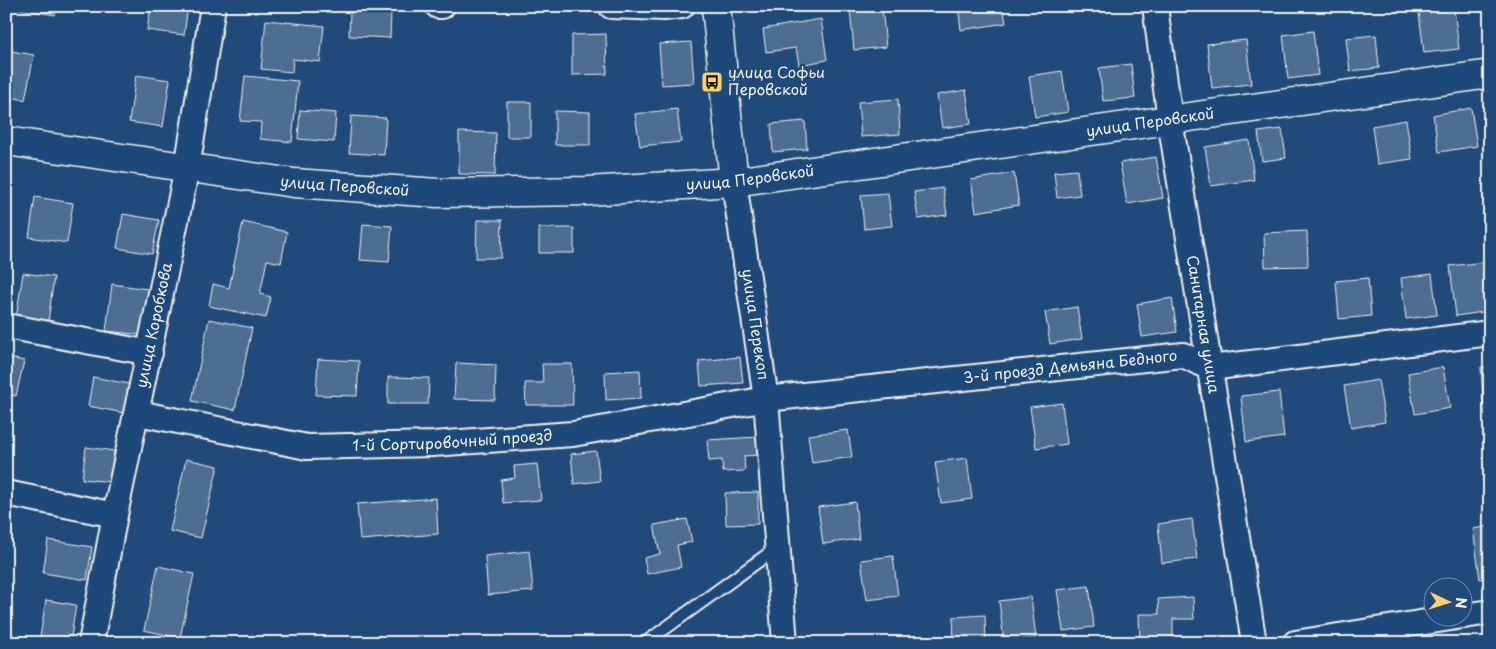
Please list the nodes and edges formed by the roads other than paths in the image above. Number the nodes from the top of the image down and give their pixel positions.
1 (213, 6) edge
2 (611, 6) edge
3 (682, 6) edge
4 (716, 6) edge
5 (1155, 6) edge
6 (1490, 74) edge
7 (1170, 120) junction
8 (6, 141) edge
9 (187, 168) junction
10 (734, 182) junction
11 (6, 326) edge
12 (1490, 332) edge
13 (150, 353) junction
14 (1210, 368) junction
15 (766, 399) junction
16 (138, 413) junction
17 (6, 493) edge
18 (115, 515) junction
19 (778, 547) junction
20 (1490, 612) edge
21 (1474, 614) edge
22 (1424, 622) edge
23 (91, 643) edge
24 (645, 643) edge
25 (786, 643) edge
26 (1254, 643) edge
27 (1295, 643) edge

1 - 9 street, улица Коробкова
2 - 3 street
4 - 10 main road, улица Перекоп
5 - 7 street, Санитарная улица
6 - 7 main road, улица Перовской
7 - 10 main road, улица Перовской
7 - 14 street, Санитарная улица
8 - 9 main road, улица Перовской
9 - 10 main road, улица Перовской
9 - 13 street, улица Коробкова
10 - 15 street, улица Перекоп
11 - 13 street
12 - 14 street
13 - 16 street, улица Коробкова
14 - 15 street, 3-й проезд Демьяна Бедного
14 - 26 street, Санитарная улица
15 - 16 street, 1-й Сортировочный проезд
15 - 19 street, улица Перекоп
16 - 18 street, улица Коробкова
17 - 18 street
18 - 23 street, улица Коробкова
19 - 24 lane
19 - 25 street, улица Перекоп
20 - 21 street
22 - 27 street

